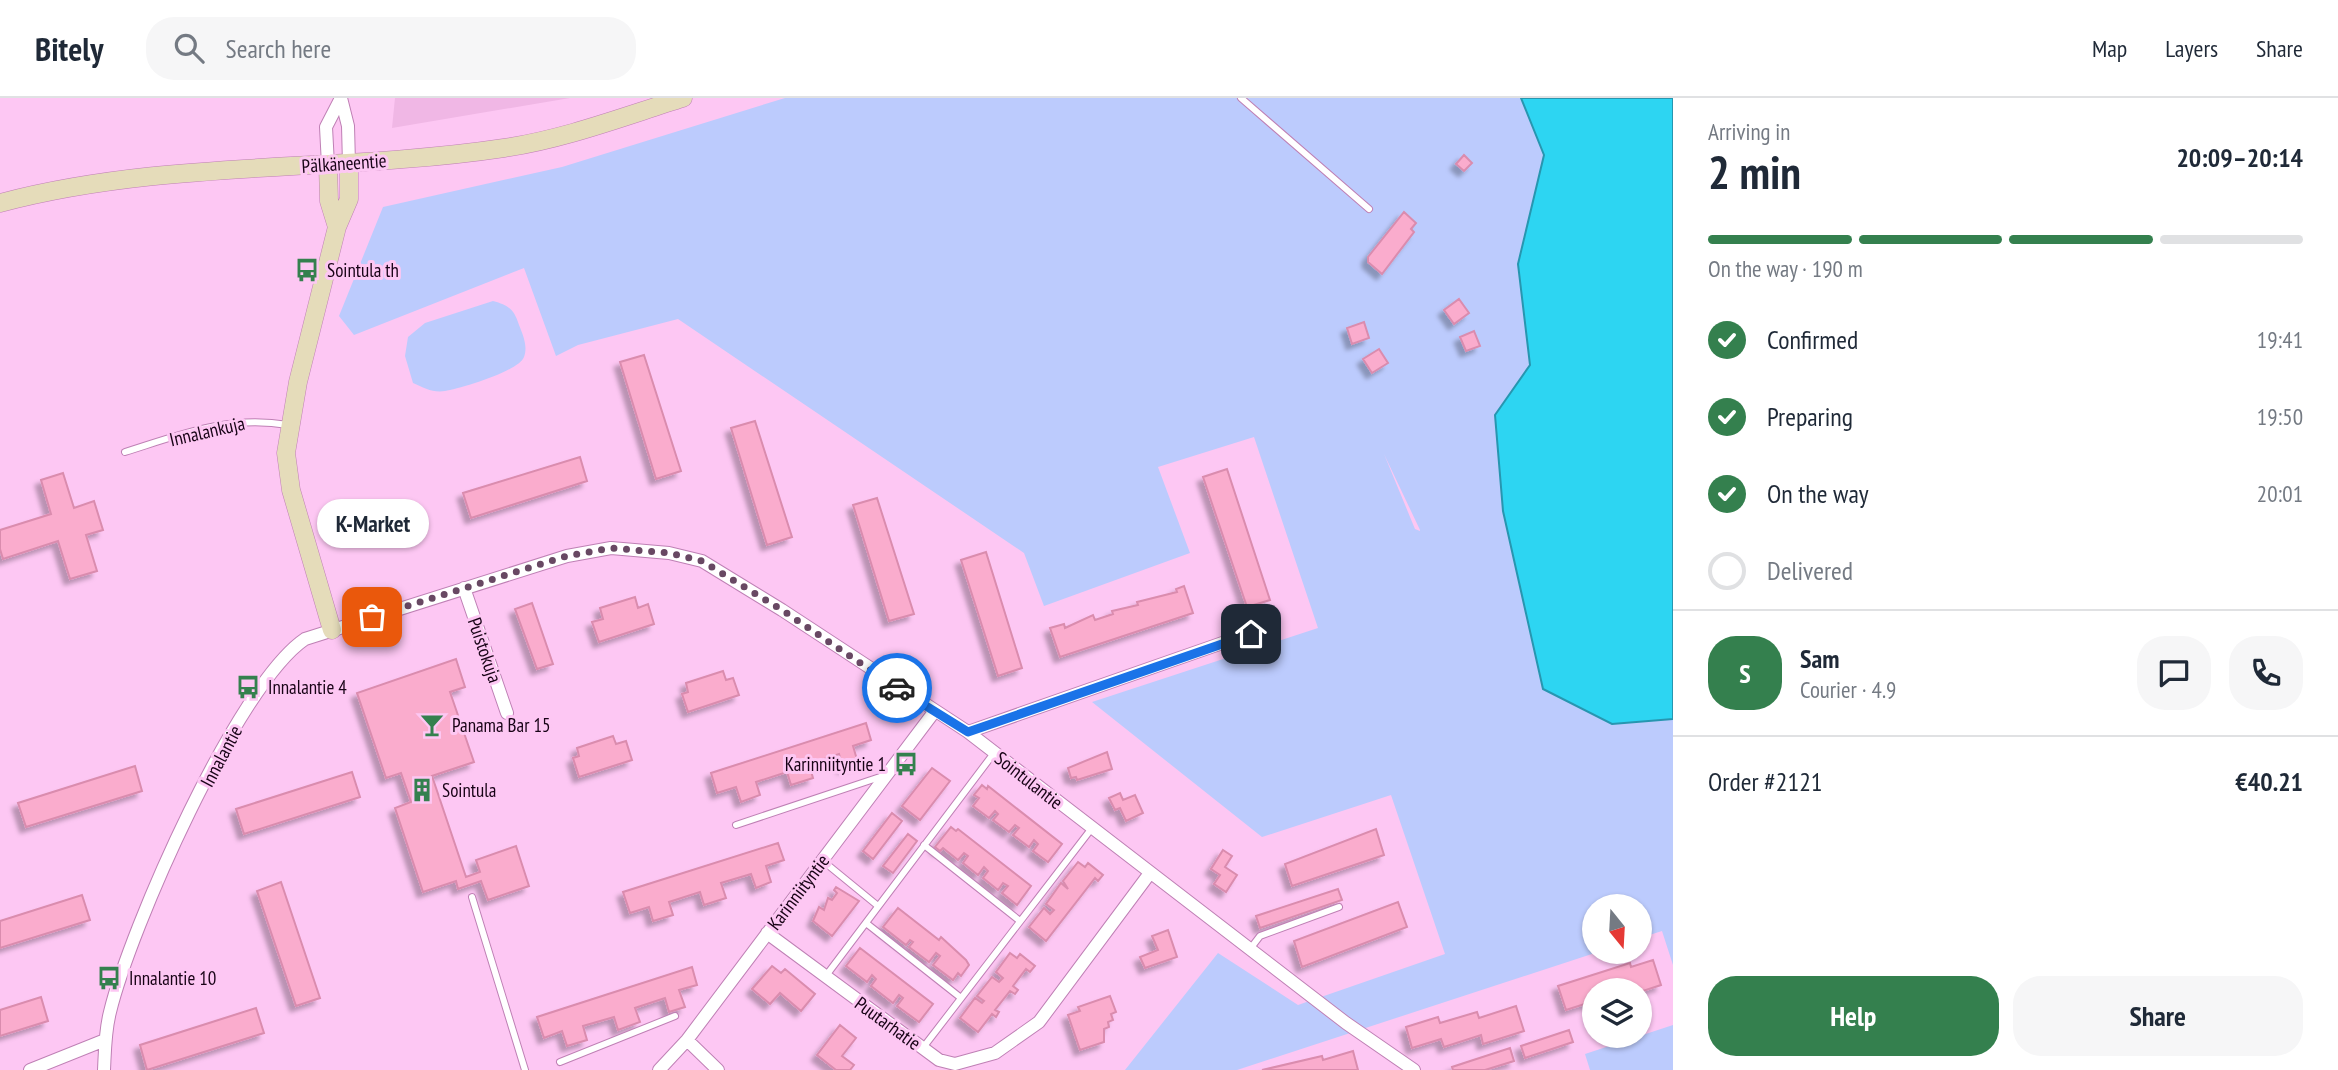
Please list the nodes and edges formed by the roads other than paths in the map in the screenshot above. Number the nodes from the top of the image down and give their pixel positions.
1 (341, 98) edge
2 (683, 98) edge
3 (1241, 98) edge
4 (349, 163) junction
5 (327, 165) junction
6 (0, 203) edge
7 (1369, 209) dead end
8 (337, 227) junction
9 (290, 425) junction
10 (125, 452) dead end
11 (464, 588) junction
12 (332, 630) junction
13 (1251, 634) dead end
14 (934, 712) junction
15 (507, 713) dead end
16 (968, 732) junction
17 (994, 753) junction
18 (885, 776) junction
19 (736, 825) dead end
20 (1092, 828) junction
21 (924, 845) junction
22 (822, 860) junction
23 (1150, 873) junction
24 (472, 897) dead end
25 (878, 906) junction
26 (1339, 907) dead end
27 (1020, 921) junction
28 (866, 923) junction
29 (767, 933) junction
30 (1250, 949) junction
31 (825, 977) junction
32 (961, 998) junction
33 (675, 1016) dead end
34 (105, 1040) junction
35 (687, 1040) junction
36 (922, 1049) junction
37 (560, 1062) dead end
38 (30, 1070) edge
39 (104, 1070) edge
40 (525, 1070) edge
41 (659, 1070) edge
42 (719, 1070) edge
43 (1414, 1070) edge

1 - 4 street
1 - 5 street
2 - 4 main road, Pälkäneentie
3 - 7 lane
4 - 5 main road, Pälkäneentie
4 - 8 main road
5 - 6 main road, Pälkäneentie
5 - 8 main road
8 - 9 main road
9 - 10 lane, Innalankuja
9 - 12 main road
11 - 12 street, Sointulantie
11 - 14 street, Sointulantie
11 - 15 street, Puistokuja
12 - 34 street, Innalantie
13 - 16 street
14 - 16 street, Sointulantie
14 - 18 street, Karinniityntie
16 - 17 street, Sointulantie
17 - 20 street, Sointulantie
17 - 21 lane
18 - 19 lane
18 - 22 street, Karinniityntie
20 - 23 street, Sointulantie
20 - 27 lane
21 - 25 lane
21 - 27 lane
22 - 25 lane
22 - 29 street, Karinniityntie
23 - 30 street, Sointulantie
23 - 36 street, Puutarhatie
24 - 40 lane
25 - 28 lane
26 - 30 lane
27 - 32 lane
28 - 31 lane
28 - 32 lane
29 - 31 street, Puutarhatie
29 - 35 street, Karinniityntie
30 - 43 street, Sointulantie
31 - 36 street, Puutarhatie
32 - 36 lane
33 - 37 lane
34 - 38 street
34 - 39 street, Innalantie
35 - 41 street, Karinniityntie
35 - 42 street

